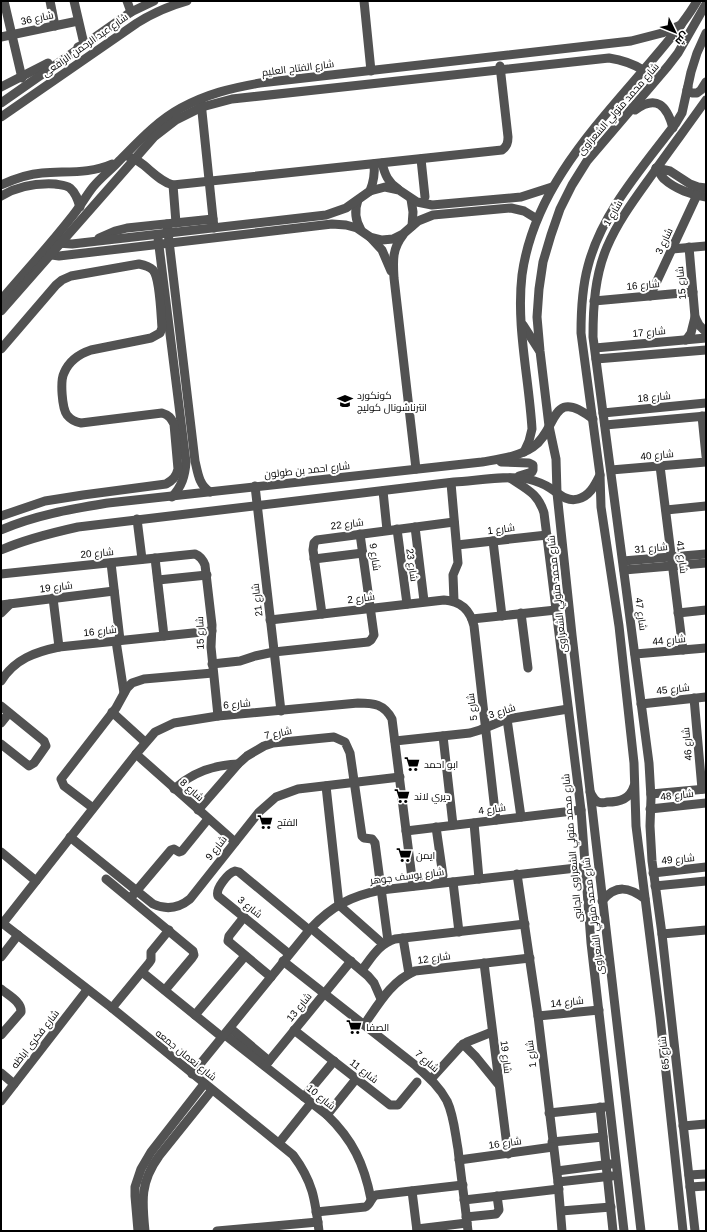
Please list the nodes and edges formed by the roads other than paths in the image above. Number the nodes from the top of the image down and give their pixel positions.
1 (4, 1) edge
2 (50, 1) edge
3 (74, 1) edge
4 (127, 1) edge
5 (154, 1) edge
6 (187, 1) edge
7 (364, 1) edge
8 (697, 1) edge
9 (706, 4) edge
10 (130, 12) junction
11 (78, 21) junction
12 (681, 25) junction
13 (55, 26) junction
14 (706, 33) edge
15 (12, 35) junction
16 (1, 37) edge
17 (84, 44) junction
18 (551, 50) junction
19 (499, 56) junction
20 (552, 64) junction
21 (501, 70) junction
22 (643, 70) junction
23 (371, 71) junction
24 (22, 78) junction
25 (706, 82) edge
26 (1, 87) edge
27 (688, 87) junction
28 (706, 100) edge
29 (1, 103) edge
30 (201, 103) junction
31 (1, 117) edge
32 (625, 117) junction
33 (672, 128) junction
34 (575, 152) junction
35 (122, 159) junction
36 (134, 159) junction
37 (421, 159) junction
38 (587, 161) junction
39 (378, 164) junction
40 (656, 168) junction
41 (210, 182) junction
42 (1, 185) edge
43 (172, 185) junction
44 (552, 187) junction
45 (399, 190) junction
46 (704, 190) edge
47 (370, 191) junction
48 (1, 196) edge
49 (425, 197) dead end
50 (411, 199) junction
51 (358, 200) junction
52 (80, 207) junction
53 (537, 219) junction
54 (214, 223) junction
55 (412, 226) junction
56 (170, 230) junction
57 (361, 230) junction
58 (403, 234) junction
59 (370, 237) junction
60 (158, 239) junction
61 (56, 242) junction
62 (92, 242) junction
63 (706, 246) edge
64 (689, 247) junction
65 (672, 249) junction
66 (45, 254) junction
67 (394, 278) junction
68 (693, 292) junction
69 (650, 296) junction
70 (1, 300) edge
71 (594, 301) junction
72 (1, 311) edge
73 (695, 317) junction
74 (521, 322) junction
75 (706, 332) edge
76 (706, 338) edge
77 (686, 340) junction
78 (595, 348) junction
79 (1, 349) edge
80 (706, 350) edge
81 (540, 351) junction
82 (596, 359) junction
83 (706, 404) edge
84 (603, 413) junction
85 (704, 416) edge
86 (593, 419) junction
87 (605, 425) junction
88 (550, 426) junction
89 (524, 452) junction
90 (706, 456) edge
91 (482, 462) junction
92 (706, 462) edge
93 (660, 466) junction
94 (416, 469) junction
95 (611, 470) junction
96 (600, 475) junction
97 (510, 478) junction
98 (451, 483) junction
99 (255, 486) junction
100 (383, 490) junction
101 (210, 492) junction
102 (557, 493) junction
103 (172, 497) junction
104 (257, 505) junction
105 (706, 506) edge
106 (666, 510) junction
107 (1, 516) edge
108 (137, 519) junction
109 (454, 522) junction
110 (415, 527) junction
111 (396, 529) junction
112 (1, 530) edge
113 (387, 530) junction
114 (360, 534) junction
115 (547, 535) junction
116 (493, 541) junction
117 (457, 545) junction
118 (1, 550) edge
119 (363, 553) junction
120 (195, 554) joint
121 (706, 554) edge
122 (155, 558) junction
123 (142, 559) junction
124 (314, 559) junction
125 (672, 561) junction
126 (111, 563) junction
127 (706, 563) edge
128 (623, 566) junction
129 (1, 574) edge
130 (206, 575) junction
131 (158, 580) junction
132 (114, 591) junction
133 (53, 598) junction
134 (424, 601) junction
135 (454, 601) junction
136 (5, 604) edge
137 (406, 604) junction
138 (629, 606) junction
139 (616, 607) junction
140 (371, 608) junction
141 (556, 610) junction
142 (706, 610) edge
143 (1, 613) edge
144 (522, 613) junction
145 (678, 613) junction
146 (322, 614) junction
147 (502, 616) junction
148 (472, 619) junction
149 (270, 620) junction
150 (212, 631) junction
151 (164, 636) junction
152 (572, 636) junction
153 (559, 637) junction
154 (118, 641) junction
155 (59, 647) junction
156 (706, 648) edge
157 (683, 650) junction
158 (274, 652) junction
159 (635, 654) junction
160 (213, 668) junction
161 (528, 668) dead end
162 (1, 681) edge
163 (124, 693) junction
164 (706, 697) edge
165 (694, 698) junction
166 (642, 704) junction
167 (1, 706) edge
168 (568, 709) junction
169 (281, 711) junction
170 (112, 712) junction
171 (9, 713) junction
172 (218, 716) junction
173 (507, 719) junction
174 (1, 723) edge
175 (486, 728) junction
176 (442, 736) junction
177 (702, 740) edge
178 (395, 741) junction
179 (146, 742) junction
180 (1, 744) edge
181 (136, 754) junction
182 (238, 764) junction
183 (400, 777) junction
184 (354, 783) junction
185 (635, 784) junction
186 (326, 786) junction
187 (174, 788) junction
188 (704, 789) edge
189 (590, 791) junction
190 (672, 792) junction
191 (651, 794) junction
192 (706, 803) edge
193 (674, 807) junction
194 (93, 808) junction
195 (650, 809) junction
196 (198, 810) junction
197 (581, 810) junction
198 (521, 817) junction
199 (208, 819) junction
200 (496, 820) junction
201 (474, 823) junction
202 (453, 825) junction
203 (436, 827) junction
204 (406, 831) junction
205 (70, 837) junction
206 (235, 842) junction
207 (1, 852) edge
208 (585, 867) junction
209 (706, 868) edge
210 (671, 870) junction
211 (653, 873) junction
212 (517, 874) junction
213 (443, 876) dead end
214 (106, 879) dead end
215 (479, 879) junction
216 (36, 881) junction
217 (706, 881) edge
218 (453, 882) junction
219 (673, 884) junction
220 (413, 886) junction
221 (654, 886) junction
222 (381, 890) junction
223 (133, 895) junction
224 (645, 899) junction
225 (602, 901) junction
226 (339, 904) junction
227 (244, 917) junction
228 (2, 922) edge
229 (525, 924) junction
230 (310, 929) junction
231 (169, 930) junction
232 (706, 930) edge
233 (459, 932) junction
234 (662, 934) junction
235 (18, 935) junction
236 (403, 938) junction
237 (386, 942) junction
238 (290, 954) junction
239 (245, 956) junction
240 (1, 957) edge
241 (530, 958) junction
242 (283, 961) junction
243 (351, 961) junction
244 (484, 963) junction
245 (362, 970) junction
246 (142, 972) junction
247 (409, 974) junction
248 (271, 977) junction
249 (1, 989) edge
250 (87, 990) junction
251 (165, 990) junction
252 (324, 993) junction
253 (381, 1000) junction
254 (112, 1008) junction
255 (599, 1010) junction
256 (195, 1015) junction
257 (538, 1016) junction
258 (660, 1017) junction
259 (671, 1017) junction
260 (364, 1025) junction
261 (294, 1030) junction
262 (492, 1032) junction
263 (226, 1033) junction
264 (1, 1035) edge
265 (463, 1044) junction
266 (334, 1061) junction
267 (267, 1063) junction
268 (1, 1073) edge
269 (192, 1074) junction
270 (356, 1079) junction
271 (431, 1079) junction
272 (417, 1082) dead end
273 (14, 1084) junction
274 (204, 1084) junction
275 (499, 1086) junction
276 (212, 1090) junction
277 (308, 1100) junction
278 (1, 1101) edge
279 (610, 1106) junction
280 (600, 1108) junction
281 (549, 1113) junction
282 (327, 1115) junction
283 (706, 1124) edge
284 (683, 1126) junction
285 (603, 1137) junction
286 (279, 1143) junction
287 (553, 1145) junction
288 (508, 1154) junction
289 (459, 1160) junction
290 (616, 1164) junction
291 (606, 1165) junction
292 (556, 1171) junction
293 (706, 1174) edge
294 (689, 1175) junction
295 (618, 1176) junction
296 (607, 1177) junction
297 (463, 1185) junction
298 (558, 1185) junction
299 (706, 1186) edge
300 (690, 1187) junction
301 (412, 1191) junction
302 (497, 1196) junction
303 (371, 1200) junction
304 (464, 1200) junction
305 (611, 1207) junction
306 (561, 1211) junction
307 (316, 1212) junction
308 (467, 1224) edge
309 (318, 1227) edge
310 (417, 1230) edge
311 (138, 1231) edge
312 (145, 1231) edge
313 (217, 1231) edge
314 (562, 1231) edge
315 (613, 1231) edge
316 (624, 1231) edge
317 (641, 1231) edge
318 (683, 1231) edge
319 (695, 1231) edge

1 - 15 street
2 - 13 street
3 - 11 street
4 - 10 street
5 - 10 street, شارع عبد الرحمن الرافعى
6 - 31 street, شارع عبد الرحمن الرافعى
7 - 23 street
8 - 12 street
9 - 32 street, شارع محمد متولي الشعراوى
10 - 17 street, شارع عبد الرحمن الرافعى
11 - 13 street, شارع 36
11 - 17 street
12 - 18 street, شارع الفتاح العليم
12 - 22 street
13 - 15 street, شارع 36
14 - 27 street
15 - 16 street, شارع 36
15 - 24 street
17 - 24 street, شارع عبد الرحمن الرافعى
17 - 29 street, شارع عبد الرحمن الرافعى
18 - 19 street, شارع الفتاح العليم
18 - 20 street
19 - 21 street
19 - 23 street, شارع الفتاح العليم
20 - 21 street, شارع الفتاح العليم
20 - 22 street, شارع الفتاح العليم
21 - 30 street, شارع الفتاح العليم
21 - 37 street
22 - 34 street
23 - 30 street, شارع الفتاح العليم
24 - 26 street, شارع عبد الرحمن الرافعى
25 - 27 street
27 - 33 street
28 - 40 street, شارع 1
30 - 35 street, شارع الفتاح العليم
30 - 36 street, شارع الفتاح العليم
30 - 41 street
32 - 33 street
32 - 38 street, شارع محمد متولي الشعراوى
33 - 86 street
34 - 38 street
34 - 44 street
35 - 36 street
35 - 42 street
35 - 52 street, شارع الفتاح العليم
36 - 43 street
36 - 61 street, شارع الفتاح العليم
37 - 39 street
37 - 49 street
38 - 81 street, شارع محمد متولي الشعراوى
39 - 41 street
39 - 45 street
39 - 47 street
40 - 46 street
40 - 71 street, شارع 1
41 - 43 street
41 - 54 street
43 - 56 street
44 - 50 street
44 - 53 street
45 - 47 street
45 - 50 street
46 - 65 street, شارع 3
47 - 51 street
48 - 52 street
50 - 55 street
51 - 54 street
51 - 57 street
52 - 61 street, شارع الفتاح العليم
53 - 55 street
53 - 74 street
54 - 56 street
54 - 56 street
55 - 58 street
56 - 57 street
56 - 60 street
56 - 62 street
56 - 101 street
57 - 59 street
58 - 59 street
58 - 67 street
59 - 67 street
60 - 62 street
60 - 66 street
60 - 103 street
61 - 62 street
61 - 66 street, شارع الفتاح العليم
63 - 64 street
64 - 65 street
64 - 68 street, شارع 15
65 - 69 street, شارع 3
66 - 70 street, شارع الفتاح العليم
66 - 72 street, شارع الفتاح العليم
67 - 94 street
68 - 69 street, شارع 16
68 - 73 street, شارع 15
69 - 71 street, شارع 16
71 - 78 street, شارع 1
73 - 75 street
73 - 77 street, شارع 15
74 - 81 street
74 - 89 street
76 - 77 street, شارع 17
77 - 78 street, شارع 17
78 - 82 street, شارع 1
79 - 107 street
80 - 82 street
81 - 88 street, شارع محمد متولي الشعراوى
82 - 84 street, شارع 47
83 - 84 street, شارع 18
84 - 87 street, شارع 47
85 - 87 street
85 - 90 street
86 - 88 street, شارع احمد بن طولون
86 - 96 street
87 - 95 street, شارع 47
88 - 89 street, شارع احمد بن طولون
88 - 102 street, شارع محمد متولي الشعراوى
89 - 91 street, شارع احمد بن طولون
91 - 94 street, شارع احمد بن طولون
91 - 97 street
92 - 93 street, شارع 40
93 - 95 street, شارع 40
93 - 106 street, شارع 41
94 - 99 street, شارع احمد بن طولون
95 - 128 street, شارع 47
96 - 102 street
96 - 139 street
97 - 98 street
97 - 102 street
97 - 115 street, شارع محمد متولي الشعراوى الجانبى
98 - 100 street
98 - 109 street
99 - 101 street, شارع احمد بن طولون
99 - 104 street, شارع 21
100 - 104 street
100 - 113 street
101 - 103 street, شارع احمد بن طولون
102 - 152 street, شارع محمد متولي الشعراوى
103 - 112 street, شارع احمد بن طولون
104 - 108 street
104 - 149 street, شارع 21
105 - 106 street
106 - 125 street, شارع 41
108 - 118 street
108 - 123 street
109 - 110 street, شارع 22
109 - 117 street
110 - 111 street, شارع 22
110 - 134 street, شارع 23
111 - 113 street, شارع 22
111 - 137 street, شارع 23
113 - 114 street, شارع 22
114 - 119 street, شارع 9
114 - 124 street, شارع 22
115 - 116 street, شارع 1
115 - 141 street, شارع محمد متولي الشعراوى الجانبى
116 - 117 street, شارع 1
116 - 147 street
117 - 135 street
119 - 124 street
119 - 140 street, شارع 9
120 - 122 street, شارع 20
120 - 130 street, شارع 15
121 - 125 street, شارع 31
122 - 123 street, شارع 20
122 - 131 street
123 - 126 street, شارع 20
124 - 146 street, شارع 22
125 - 127 street, شارع 31
125 - 128 street, شارع 31
125 - 145 street, شارع 41
126 - 129 street, شارع 20
126 - 132 street
128 - 138 street, شارع 47
130 - 131 street
130 - 150 street, شارع 15
131 - 151 street
132 - 133 street, شارع 19
132 - 154 street
133 - 136 street, شارع 19
133 - 155 street
134 - 135 street, شارع 2
134 - 137 street, شارع 2
135 - 148 street
136 - 143 street
137 - 140 street, شارع 2
138 - 139 street
138 - 159 street, شارع 47
139 - 185 street
140 - 146 street, شارع 2
140 - 158 street, شارع 9
141 - 144 street
141 - 153 street, شارع محمد متولي الشعراوى الجانبى
142 - 145 street
144 - 147 street
144 - 161 street
145 - 157 street, شارع 41
146 - 149 street, شارع 2
147 - 148 street
148 - 175 street, شارع 5
149 - 158 street, شارع 21
150 - 151 street, شارع 16
150 - 160 street, شارع 15
151 - 154 street, شارع 16
152 - 153 street
152 - 189 street, شارع محمد متولي الشعراوى
153 - 168 street, شارع محمد متولي الشعراوى الجانبى
154 - 155 street, شارع 16
154 - 163 street
155 - 162 street, شارع 16
156 - 157 street, شارع 44
157 - 159 street, شارع 44
158 - 160 street, شارع 9
158 - 169 street, شارع 21
159 - 166 street, شارع 47
160 - 163 street, شارع 9
160 - 172 street, شارع 15
163 - 170 street, شارع 9
164 - 165 street, شارع 45
165 - 166 street, شارع 45
165 - 177 street, شارع 46
166 - 191 street, شارع 47
167 - 171 street
168 - 173 street, شارع 3
168 - 197 street, شارع محمد متولي الشعراوى الجانبى
169 - 172 street, شارع 6
169 - 178 street, شارع 6
170 - 179 street
170 - 194 street, شارع 9
171 - 174 street
171 - 180 street
172 - 179 street, شارع 6
173 - 175 street, شارع 3
173 - 198 street
175 - 176 street, شارع 3
175 - 200 street, شارع 5
176 - 178 street, شارع 3
176 - 202 street
177 - 188 street, شارع 46
178 - 183 street, شارع 6
179 - 181 street, شارع 6
181 - 187 street, شارع 8
181 - 194 street, شارع 6
182 - 184 street, شارع 7
182 - 187 street
182 - 196 street, شارع 7
183 - 184 street, شارع 9
183 - 204 street, شارع 6
184 - 186 street, شارع 9
184 - 222 street, شارع 7
185 - 189 street
185 - 224 street
186 - 206 street, شارع 9
186 - 226 street
187 - 196 street, شارع 8
188 - 190 street, شارع 48
189 - 225 street, شارع محمد متولي الشعراوى
190 - 191 street, شارع 48
190 - 193 street
191 - 195 street, شارع 47
192 - 193 street, شارع 48
193 - 195 street, شارع 48
194 - 205 street, شارع 6
195 - 211 street, شارع 47
196 - 199 street, شارع 8
197 - 198 street, شارع 4
197 - 208 street, شارع محمد متولي الشعراوى الجانبى
198 - 200 street, شارع 4
199 - 206 street, شارع 8
199 - 223 street
200 - 201 street, شارع 4
201 - 202 street, شارع 4
201 - 215 street
202 - 203 street, شارع 4
203 - 204 street, شارع 4
203 - 213 street
204 - 220 street, شارع 6
205 - 216 street, شارع 6
205 - 223 street, شارع 9
206 - 223 street, شارع 9
207 - 216 street
208 - 212 street, شارع يوسف جوهر
208 - 255 street, شارع محمد متولي الشعراوى الجانبى
209 - 210 street, شارع 49
210 - 211 street, شارع 49
210 - 219 street
211 - 221 street, شارع 65
212 - 215 street, شارع يوسف جوهر
212 - 229 street, شارع 1
214 - 223 street
215 - 218 street, شارع يوسف جوهر
216 - 228 street, شارع 6
217 - 219 street
218 - 220 street, شارع يوسف جوهر
218 - 233 street
219 - 221 street
220 - 222 street, شارع يوسف جوهر
221 - 234 street, شارع 65
222 - 226 street, شارع يوسف جوهر
222 - 237 street
223 - 231 street
224 - 225 street
224 - 258 street
225 - 317 street, شارع محمد متولي الشعراوى
226 - 230 street, شارع يوسف جوهر
226 - 237 street
227 - 230 street, شارع 3
227 - 238 street, شارع 3
227 - 239 street
228 - 235 street, شارع نعمان جمعه
229 - 233 street
229 - 241 street, شارع 1
230 - 238 street, شارع يوسف جوهر
230 - 243 street
231 - 246 street
231 - 251 street
232 - 234 street
233 - 236 street
234 - 259 street, شارع 65
235 - 240 street
235 - 250 street, شارع نعمان جمعه
236 - 237 street
236 - 247 street
237 - 245 street
238 - 242 street, شارع يوسف جوهر
239 - 248 street
239 - 256 street
241 - 244 street, شارع 12
241 - 257 street, شارع 1
242 - 248 street, شارع يوسف جوهر
242 - 252 street, شارع 7
243 - 245 street
243 - 252 street, شارع 13
244 - 247 street, شارع 12
244 - 262 street, شارع 19
245 - 253 street
246 - 251 street, شارع 10
246 - 254 street
247 - 253 street, شارع 12
248 - 263 street, شارع يوسف جوهر
249 - 264 street
250 - 254 street, شارع نعمان جمعه
250 - 273 street, شارع فكرى اباظه
251 - 256 street, شارع 10
252 - 260 street, شارع 7
252 - 261 street, شارع 13
253 - 260 street, شارع 12
254 - 269 street, شارع نعمان جمعه
255 - 257 street, شارع 14
255 - 279 street, شارع محمد متولي الشعراوى الجانبى
256 - 263 street, شارع 10
257 - 281 street, شارع 1
258 - 259 street
258 - 318 street
259 - 284 street, شارع 65
260 - 271 street, شارع 7
261 - 266 street, شارع 11
261 - 267 street, شارع 13
262 - 265 street
262 - 275 street, شارع 19
263 - 267 street, شارع 10
263 - 269 street, شارع يوسف جوهر
265 - 271 street
265 - 275 street
266 - 270 street, شارع 11
266 - 277 street
267 - 277 street, شارع 10
268 - 273 street
269 - 274 street, شارع نعمان جمعه
270 - 272 street, شارع 11
270 - 282 street
271 - 289 street, شارع 7
273 - 278 street, شارع فكرى اباظه
274 - 276 street, شارع نعمان جمعه
274 - 311 street
275 - 288 street, شارع 19
276 - 286 street, شارع نعمان جمعه
276 - 312 street
277 - 282 street, شارع 10
277 - 286 street
279 - 280 street
279 - 290 street, شارع محمد متولي الشعراوى الجانبى
280 - 281 street
280 - 285 street
281 - 287 street, شارع 1
282 - 303 street, شارع 10
283 - 284 street
284 - 294 street, شارع 65
285 - 287 street, شارع 16
285 - 291 street
286 - 307 street, شارع نعمان جمعه
287 - 288 street, شارع 16
287 - 292 street, شارع 1
288 - 289 street, شارع 16
289 - 297 street, شارع 7
290 - 291 street
290 - 295 street, شارع محمد متولي الشعراوى الجانبى
291 - 292 street
291 - 296 street
292 - 298 street, شارع 1
293 - 294 street
294 - 300 street, شارع 65
295 - 296 street
295 - 316 street, شارع محمد متولي الشعراوى الجانبى
296 - 298 street
296 - 305 street
297 - 301 street
297 - 304 street, شارع 7
298 - 302 street
298 - 306 street, شارع 1
299 - 300 street
300 - 319 street, شارع 65
301 - 303 street
301 - 310 street
302 - 304 street
302 - 308 street
303 - 307 street
304 - 308 street, شارع 7
305 - 306 street
305 - 315 street
306 - 314 street, شارع 1
307 - 309 street, شارع نعمان جمعه
308 - 310 street
309 - 313 street

